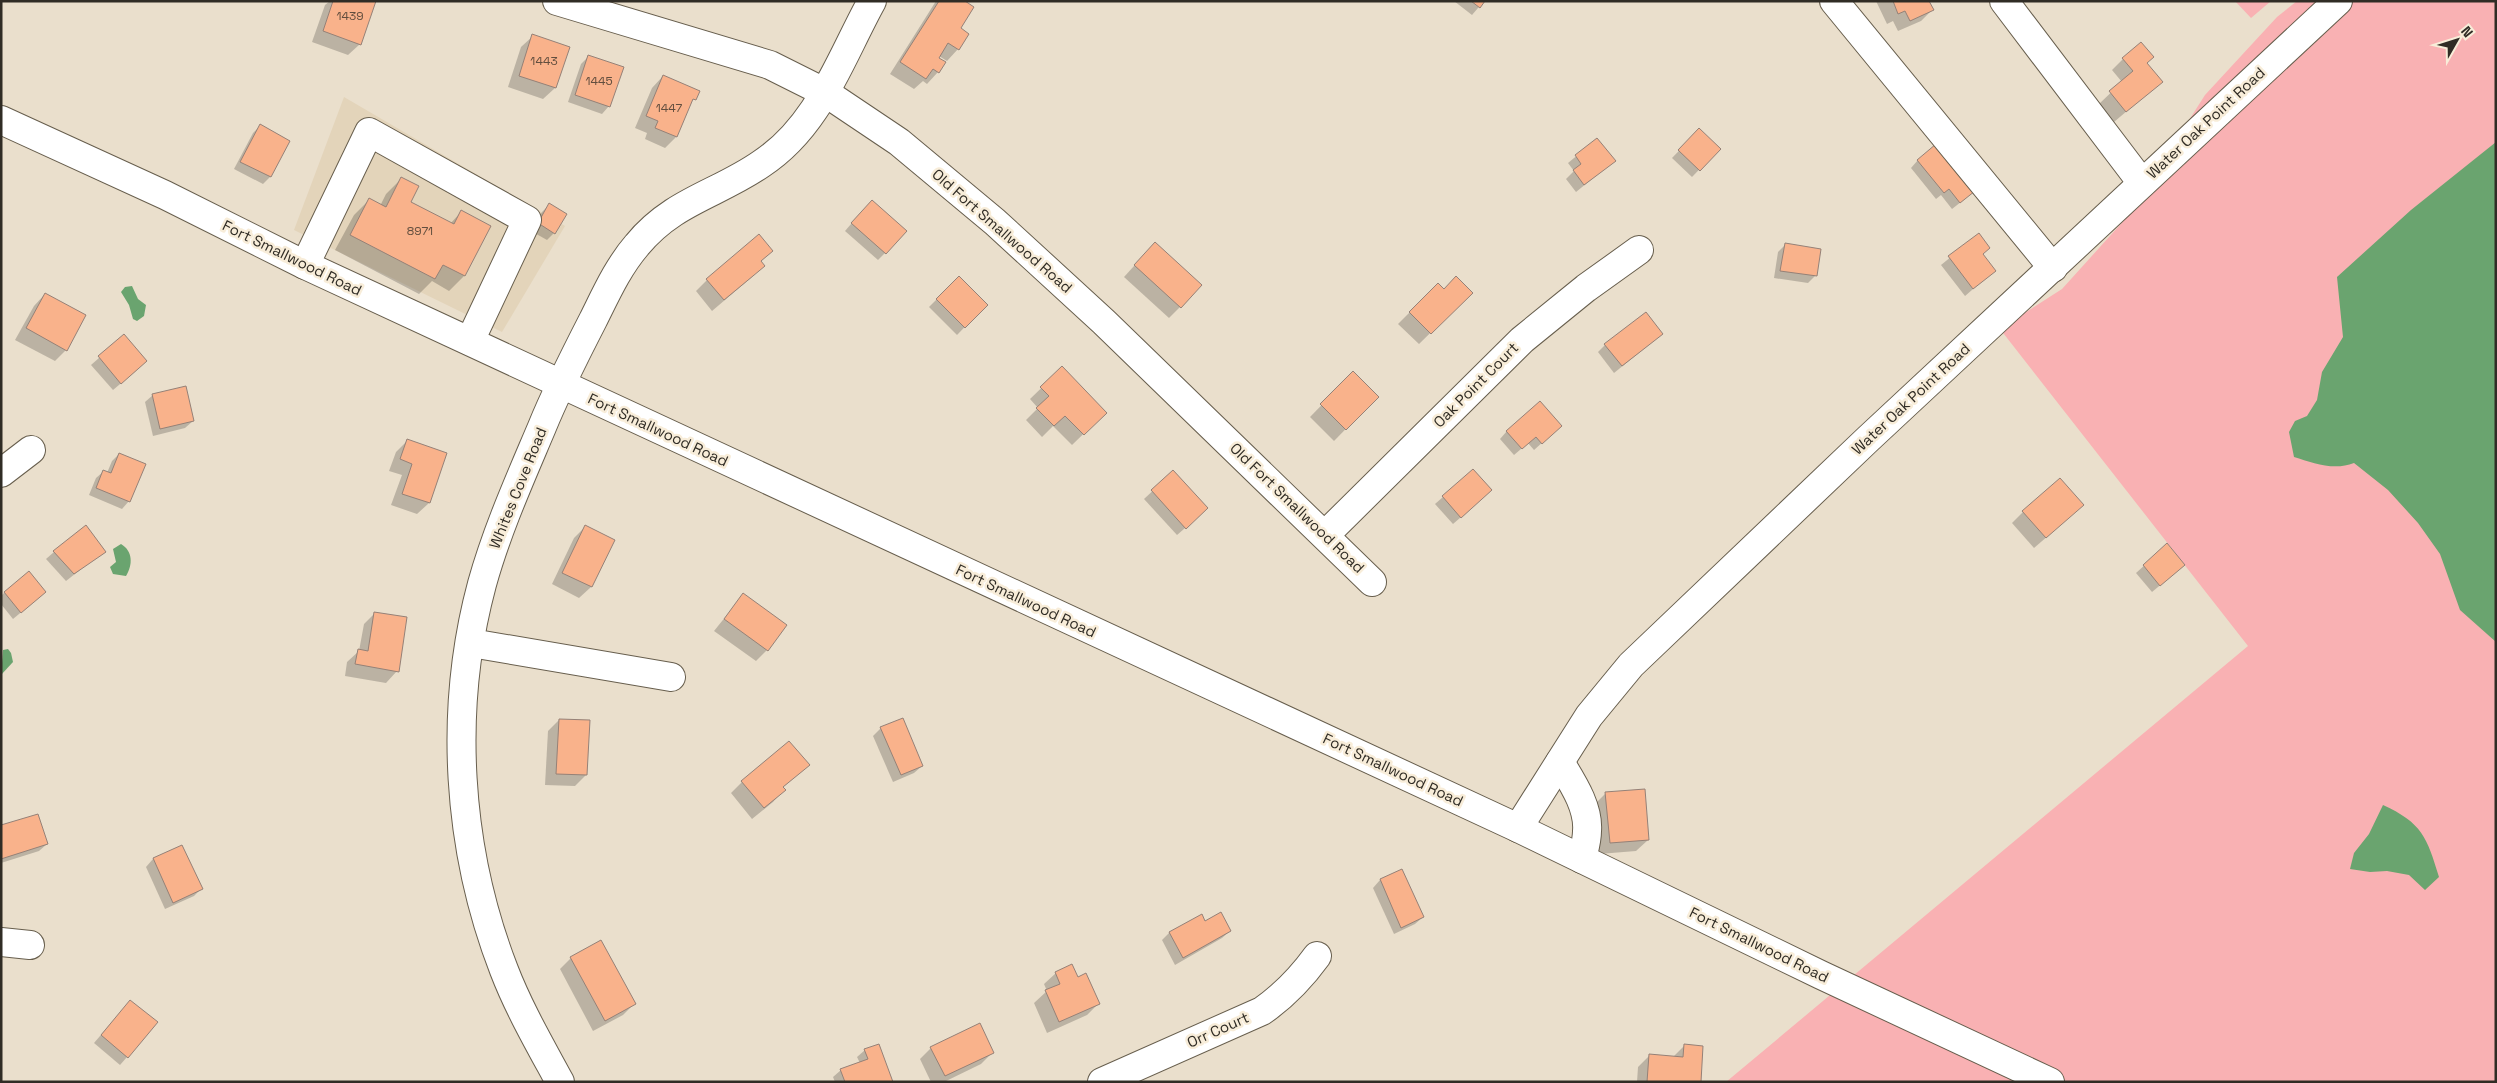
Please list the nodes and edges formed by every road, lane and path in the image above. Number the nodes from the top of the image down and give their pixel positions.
1 (557, 1) edge
2 (872, 1) edge
3 (1834, 1) edge
4 (2004, 1) edge
5 (2338, 1) edge
6 (826, 93) junction
7 (1, 120) edge
8 (2142, 182) junction
9 (1639, 250) dead end
10 (305, 265) junction
11 (2053, 268) junction
12 (470, 341) junction
13 (560, 384) junction
14 (31, 450) dead end
15 (1, 473) edge
16 (1325, 535) junction
17 (1372, 582) dead end
18 (471, 643) junction
19 (671, 677) dead end
20 (1560, 762) junction
21 (1518, 828) junction
22 (1582, 859) junction
23 (1, 942) edge
24 (30, 944) dead end
25 (1317, 956) dead end
26 (560, 1082) edge
27 (1102, 1082) edge
28 (2050, 1082) edge

1 - 6 street, Old Fort Smallwood Road
2 - 6 street, Whites Cove Road
3 - 11 street
4 - 8 street
5 - 8 street, Water Oak Point Road
6 - 13 street, Whites Cove Road
6 - 16 street, Old Fort Smallwood Road
7 - 10 street, Fort Smallwood Road
8 - 11 street, Water Oak Point Road
9 - 16 street, Oak Point Court
10 - 12 street, Fort Smallwood Road
10 - 12 street
11 - 20 street, Water Oak Point Road
12 - 13 street, Fort Smallwood Road
13 - 18 street, Whites Cove Road
13 - 21 street, Fort Smallwood Road
14 - 15 street
16 - 17 street, Old Fort Smallwood Road
18 - 19 street
18 - 26 street, Whites Cove Road
20 - 21 street, Water Oak Point Road
20 - 22 street
21 - 22 street, Fort Smallwood Road
22 - 28 street, Fort Smallwood Road
23 - 24 street
25 - 27 street, Orr Court

